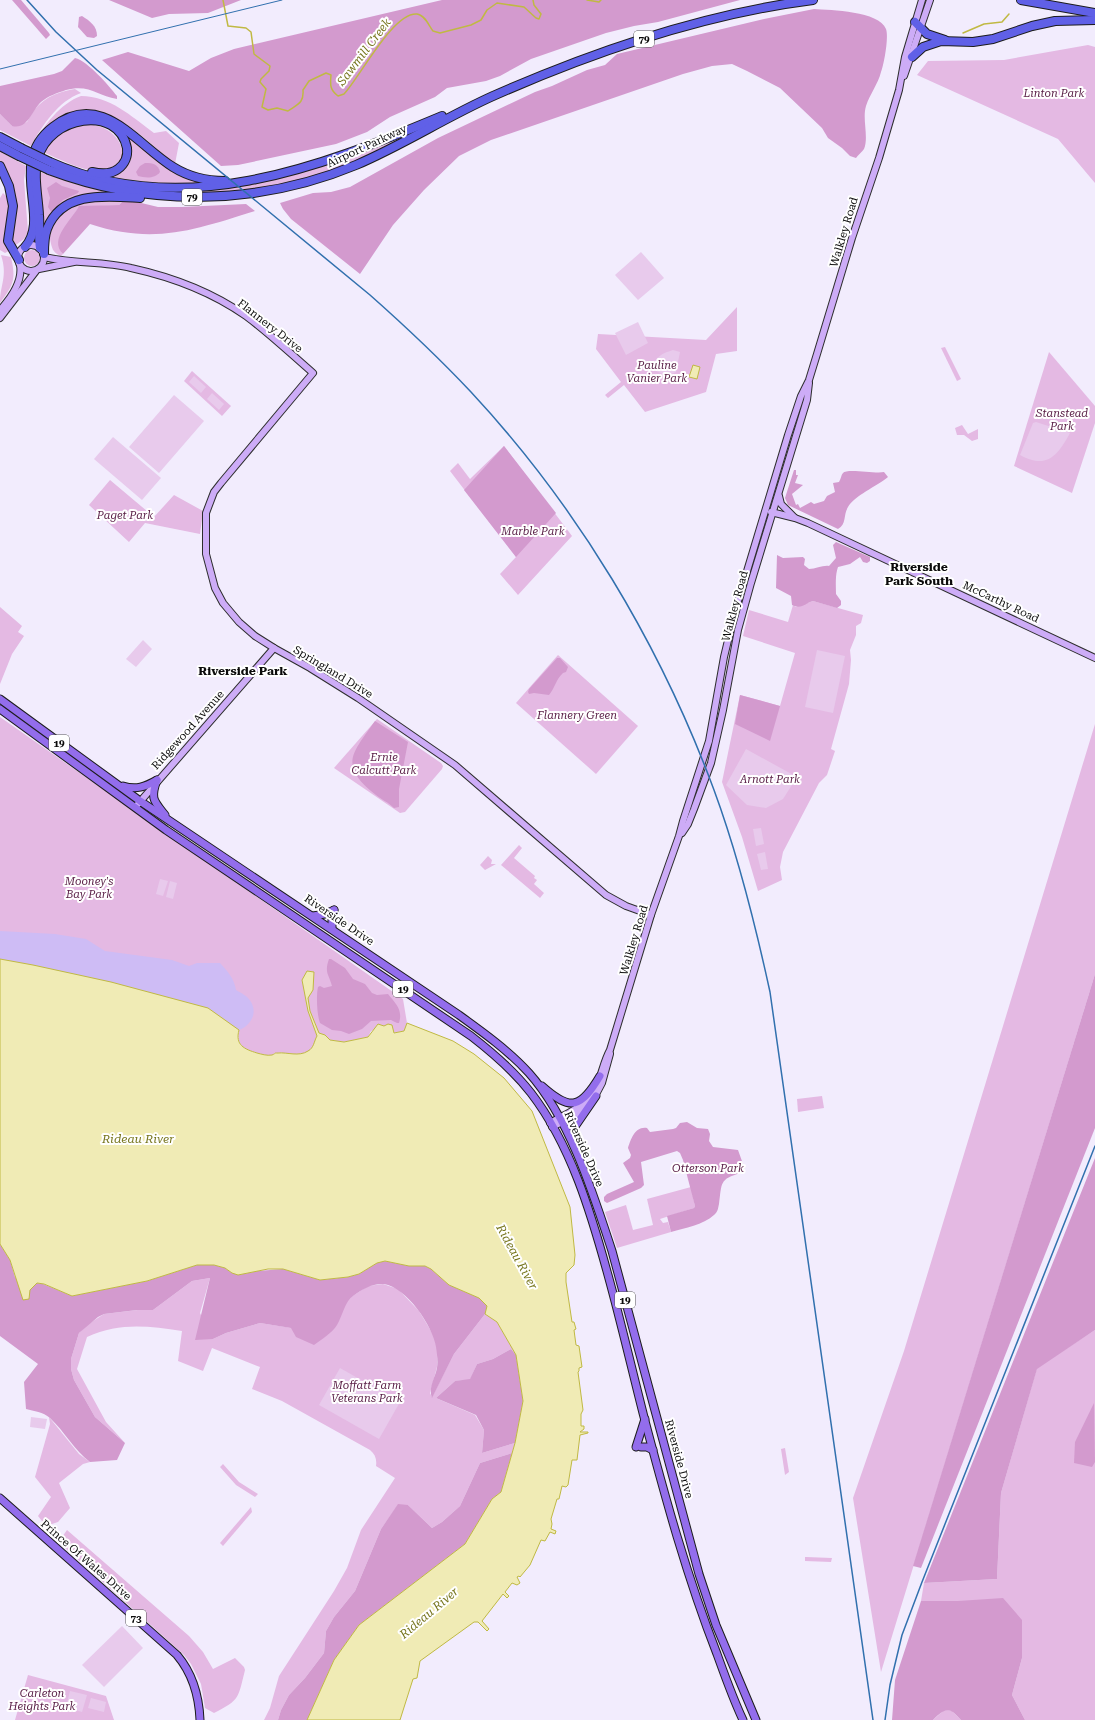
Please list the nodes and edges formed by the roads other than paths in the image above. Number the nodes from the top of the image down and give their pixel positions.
1 (813, 0) edge
2 (922, 0) edge
3 (930, 0) edge
4 (1021, 0) edge
5 (1095, 13) edge
6 (1095, 20) edge
7 (915, 22) junction
8 (921, 29) junction
9 (948, 41) junction
10 (912, 57) junction
11 (899, 90) junction
12 (482, 101) junction
13 (0, 137) edge
14 (0, 146) edge
15 (20, 152) junction
16 (0, 166) edge
17 (49, 166) junction
18 (251, 180) junction
19 (211, 197) junction
20 (25, 247) junction
21 (43, 253) junction
22 (19, 261) junction
23 (74, 262) junction
24 (37, 270) junction
25 (0, 310) edge
26 (0, 318) edge
27 (313, 373) joint
28 (809, 380) junction
29 (779, 496) junction
30 (766, 510) junction
31 (774, 512) junction
32 (795, 518) junction
33 (274, 648) junction
34 (1095, 658) edge
35 (0, 699) edge
36 (0, 709) edge
37 (157, 780) junction
38 (119, 785) junction
39 (140, 801) junction
40 (135, 807) junction
41 (169, 820) junction
42 (679, 836) junction
43 (651, 915) junction
44 (313, 916) junction
45 (332, 929) junction
46 (610, 1050) junction
47 (530, 1074) junction
48 (600, 1076) junction
49 (596, 1096) junction
50 (560, 1120) junction
51 (551, 1125) junction
52 (575, 1152) junction
53 (645, 1419) junction
54 (653, 1450) junction
55 (0, 1498) edge
56 (200, 1720) edge
57 (743, 1720) edge
58 (756, 1720) edge

1 - 12 highway, Airport Parkway / 79
2 - 7 main road, Walkley Road
3 - 8 main road, Walkley Road
4 - 5 highway
6 - 9 highway
7 - 8 highway
7 - 11 main road, Walkley Road
8 - 9 highway
8 - 10 main road, Walkley Road
9 - 10 highway
10 - 11 main road, Walkley Road
11 - 28 main road, Walkley Road
12 - 18 highway, Airport Parkway / 79
12 - 19 highway, Airport Parkway / 79
13 - 15 highway, Airport Parkway / 79
14 - 15 highway, Airport Parkway / 79
15 - 17 highway, Airport Parkway / 79, bridge
16 - 22 highway
17 - 18 highway, Airport Parkway / 79
17 - 19 highway, Airport Parkway / 79
17 - 21 highway
18 - 20 highway
19 - 21 highway
20 - 21 main road
20 - 22 main road
21 - 23 main road, Flannery Drive
21 - 24 main road
22 - 24 main road
22 - 25 main road
23 - 24 main road, Flannery Drive
23 - 27 main road, Flannery Drive
24 - 26 main road
27 - 33 main road, Springland Drive
28 - 29 main road, Walkley Road
28 - 30 main road, Walkley Road
29 - 31 main road, Walkley Road
29 - 32 main road
30 - 31 main road, McCarthy Road
30 - 42 main road, Walkley Road
31 - 32 main road, McCarthy Road
31 - 42 main road, Walkley Road
32 - 34 main road, McCarthy Road
33 - 37 main road, Ridgewood Avenue
33 - 43 main road, Springland Drive
35 - 38 main road, Riverside Drive / 19
36 - 40 main road, Riverside Drive / 19
37 - 38 main road
37 - 39 main road, Ridgewood Avenue
37 - 41 main road
38 - 39 main road, Riverside Drive / 19
39 - 40 main road, Ridgewood Avenue
39 - 41 main road, Riverside Drive / 19
40 - 51 main road, Riverside Drive / 19
41 - 44 main road, Riverside Drive / 19
42 - 43 main road, Walkley Road
43 - 46 main road, Walkley Road
44 - 45 main road, Riverside Drive / 19
44 - 45 main road
45 - 47 main road, Riverside Drive / 19
46 - 48 main road, Walkley Road
46 - 49 main road, Walkley Road
47 - 48 main road
47 - 50 main road, Riverside Drive / 19
48 - 50 main road, Walkley Road
49 - 50 main road, Walkley Road
49 - 52 main road
50 - 51 main road, Walkley Road
50 - 52 main road, Riverside Drive / 19
51 - 53 main road, Riverside Drive / 19
52 - 58 main road, Riverside Drive / 19
53 - 54 main road, Riverside Drive / 19
53 - 54 main road
54 - 57 main road, Riverside Drive / 19
55 - 56 main road, Prince Of Wales Drive / 73

